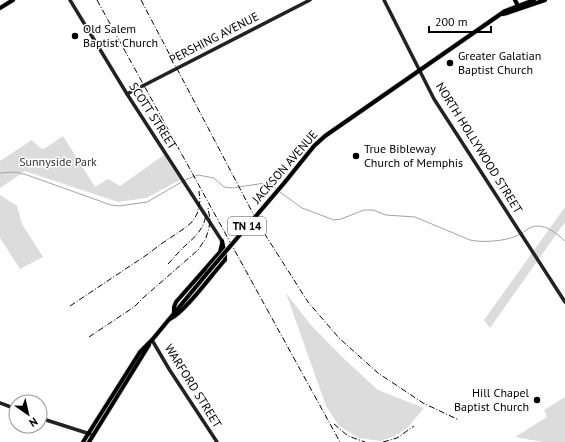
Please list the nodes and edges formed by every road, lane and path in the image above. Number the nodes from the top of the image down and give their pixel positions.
1 (13, 0) edge
2 (70, 0) edge
3 (310, 0) edge
4 (384, 0) edge
5 (515, 0) edge
6 (534, 0) edge
7 (545, 0) edge
8 (519, 7) junction
9 (0, 8) edge
10 (512, 8) junction
11 (503, 14) junction
12 (420, 70) junction
13 (127, 94) junction
14 (222, 241) junction
15 (565, 302) edge
16 (174, 313) junction
17 (168, 320) junction
18 (152, 340) junction
19 (48, 421) edge
20 (91, 434) junction
21 (84, 442) edge
22 (88, 442) edge
23 (217, 442) edge

1 - 9 main road
2 - 13 main road, SCOTT STREET
3 - 13 main road, PERSHING AVENUE
4 - 12 main road, NORTH HOLLYWOOD STREET
5 - 8 main road
5 - 10 main road
6 - 8 main road, JACKSON AVENUE / TN 14
7 - 8 main road, JACKSON AVENUE / TN 14
8 - 10 main road, JACKSON AVENUE / TN 14
8 - 11 main road, JACKSON AVENUE / TN 14
10 - 11 main road, JACKSON AVENUE / TN 14
11 - 12 main road, JACKSON AVENUE / TN 14
12 - 15 main road, NORTH HOLLYWOOD STREET
12 - 16 main road, JACKSON AVENUE / TN 14, bridge
13 - 14 main road, SCOTT STREET
14 - 16 main road
14 - 17 main road
16 - 17 main road, JACKSON AVENUE / TN 14
17 - 18 main road, JACKSON AVENUE / TN 14
18 - 20 main road, JACKSON AVENUE / TN 14
18 - 23 main road, WARFORD STREET
19 - 20 main road
20 - 21 main road, JACKSON AVENUE / TN 14
20 - 22 main road, JACKSON AVENUE / TN 14

